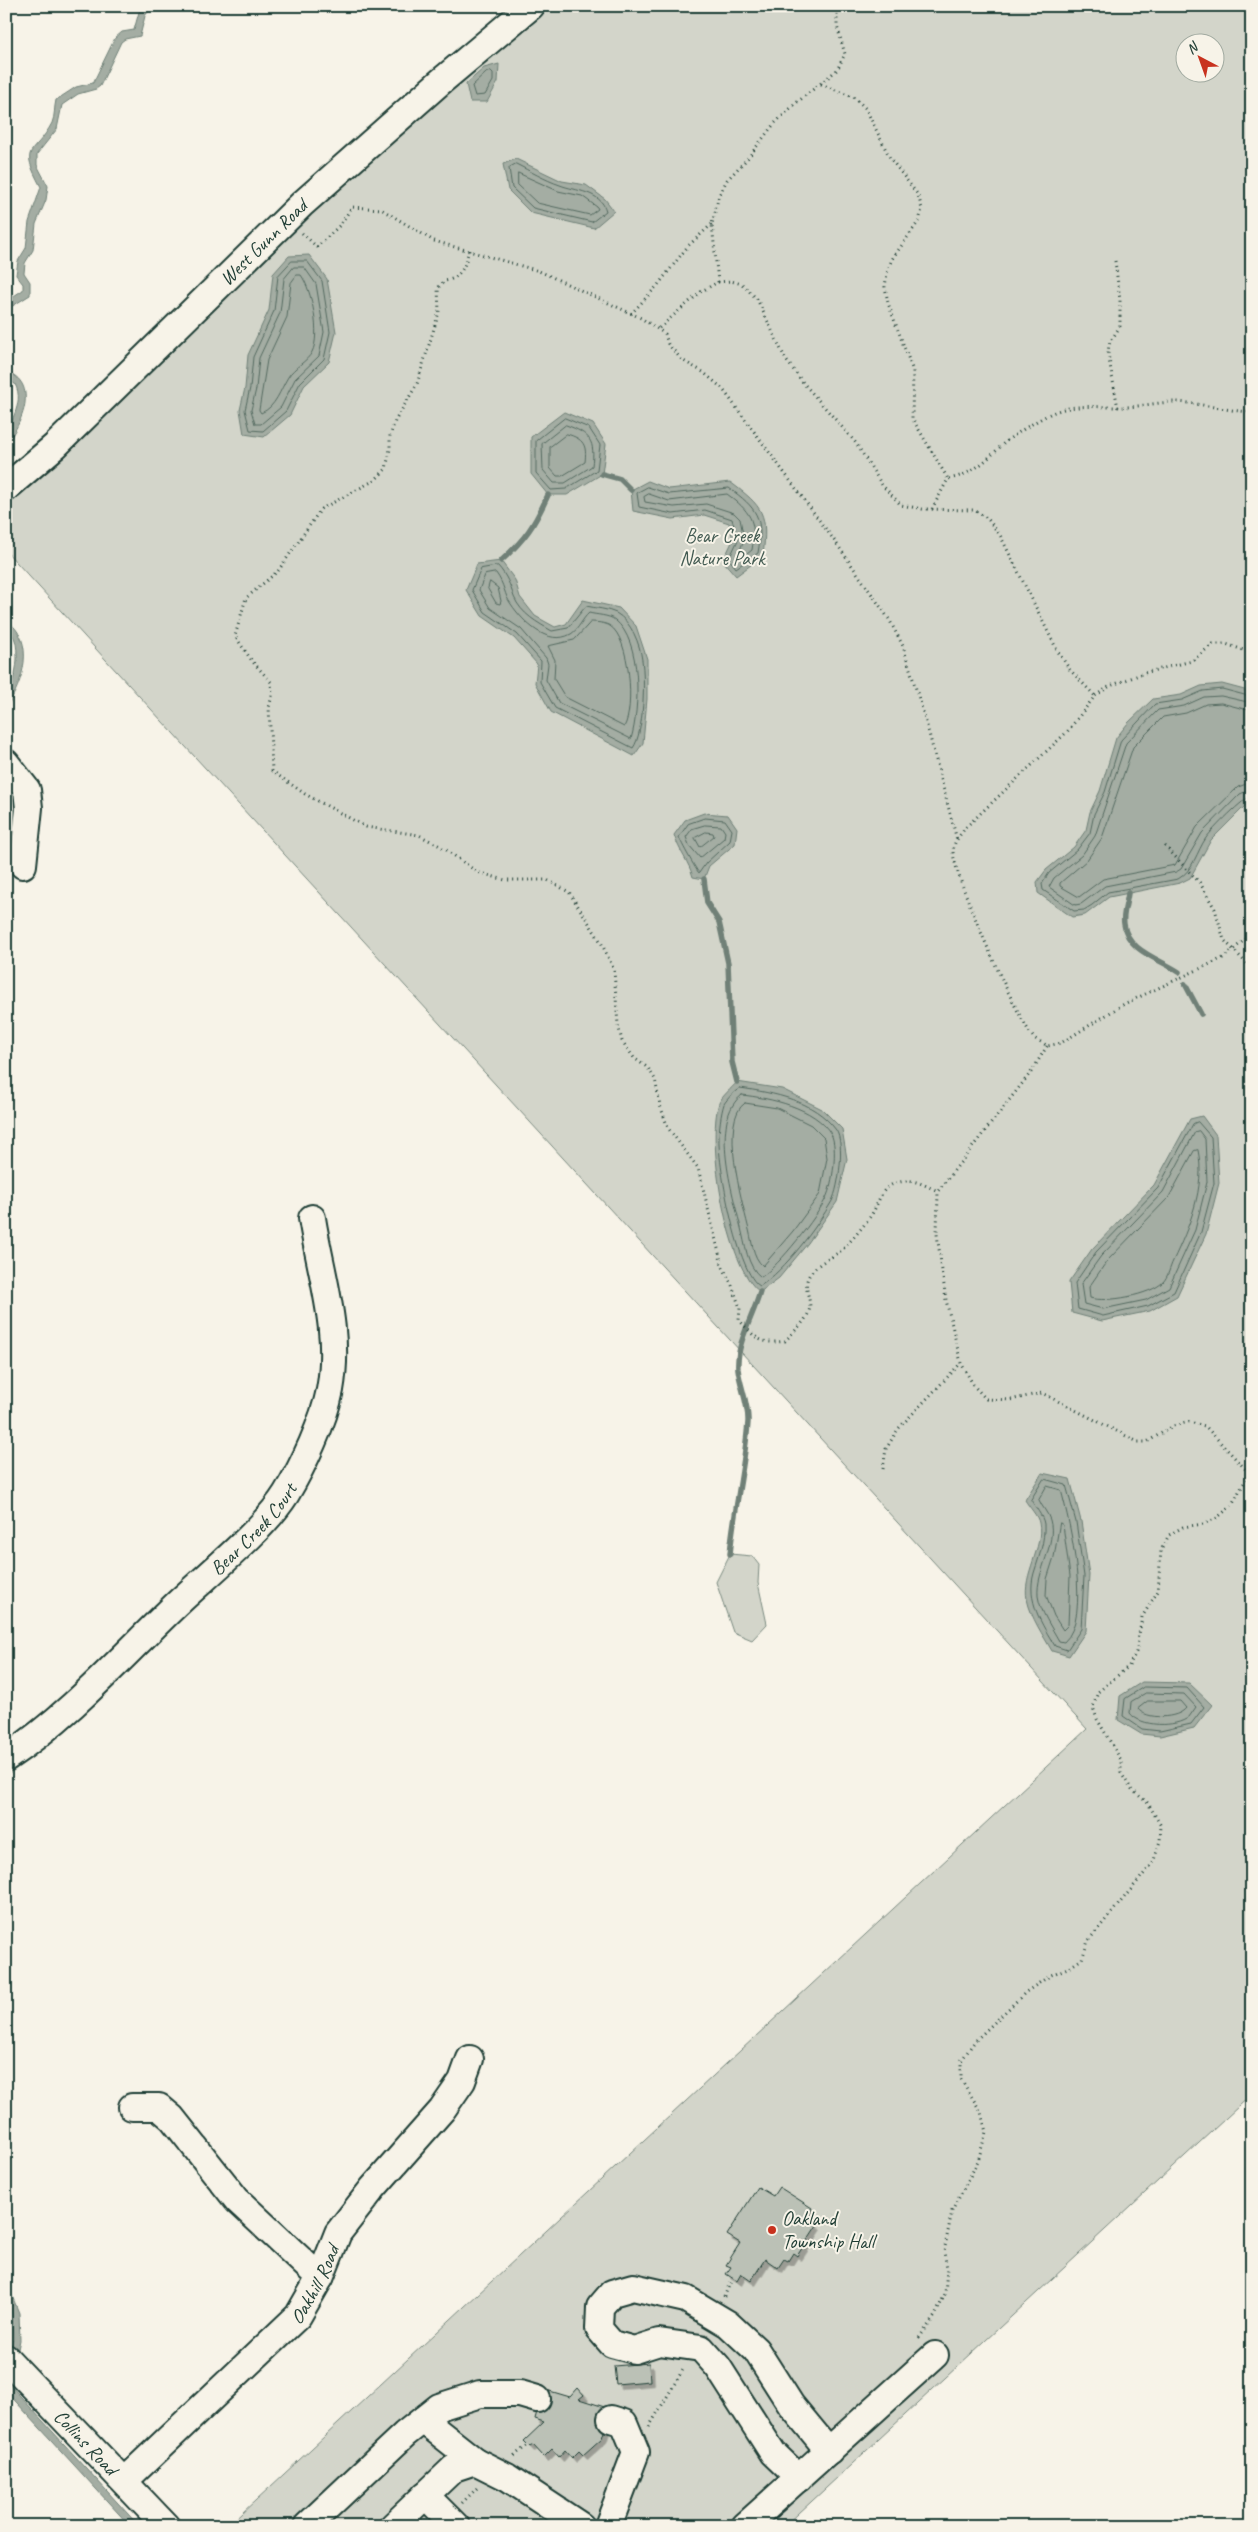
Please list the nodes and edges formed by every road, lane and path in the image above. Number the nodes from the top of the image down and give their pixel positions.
1 (531, 6) edge
2 (837, 6) edge
3 (821, 84) junction
4 (287, 220) junction
5 (712, 224) junction
6 (469, 250) junction
7 (1115, 261) dead end
8 (718, 282) junction
9 (631, 314) junction
10 (660, 328) junction
11 (1118, 408) junction
12 (1252, 412) edge
13 (948, 480) junction
14 (6, 488) edge
15 (932, 509) junction
16 (1252, 653) edge
17 (1095, 696) junction
18 (6, 763) edge
19 (957, 840) junction
20 (1165, 846) dead end
21 (23, 865) dead end
22 (1252, 934) edge
23 (1232, 950) junction
24 (1252, 969) edge
25 (1048, 1046) junction
26 (938, 1191) junction
27 (312, 1218) dead end
28 (961, 1363) junction
29 (883, 1469) dead end
30 (1252, 1475) edge
31 (6, 1758) edge
32 (470, 2059) dead end
33 (132, 2106) dead end
34 (320, 2278) junction
35 (926, 2348) joint
36 (6, 2358) edge
37 (537, 2399) dead end
38 (611, 2419) dead end
39 (423, 2420) junction
40 (828, 2451) junction
41 (475, 2461) junction
42 (799, 2478) junction
43 (124, 2481) junction
44 (425, 2495) junction
45 (166, 2526) edge
46 (307, 2526) edge
47 (393, 2526) edge
48 (456, 2526) edge
49 (581, 2526) edge
50 (608, 2526) edge
51 (745, 2526) edge

1 - 4 street, West Gunn Road
2 - 3 path
3 - 5 path
3 - 13 path
4 - 6 path
4 - 14 street, West Gunn Road
5 - 8 path
5 - 9 path
6 - 9 path
6 - 26 path
7 - 11 path
8 - 10 path
8 - 15 path
9 - 10 path
10 - 19 path
11 - 12 path
11 - 13 path
13 - 15 path
15 - 17 path
16 - 17 path
17 - 19 path
18 - 21 street
19 - 25 path
20 - 23 path
22 - 23 path
23 - 24 path
23 - 25 path
25 - 26 path
26 - 28 path
27 - 31 street, Bear Creek Court
28 - 29 path
28 - 30 path
30 - 35 path
32 - 34 street, Oakhill Road
33 - 34 street
34 - 43 street, Oakhill Road
35 - 40 street
36 - 43 street, Collins Road
37 - 39 street
38 - 50 street
39 - 41 street
39 - 46 street
40 - 42 street
40 - 42 street
41 - 44 street
41 - 49 street
42 - 51 street
43 - 45 street, Collins Road
44 - 47 street
44 - 48 street

